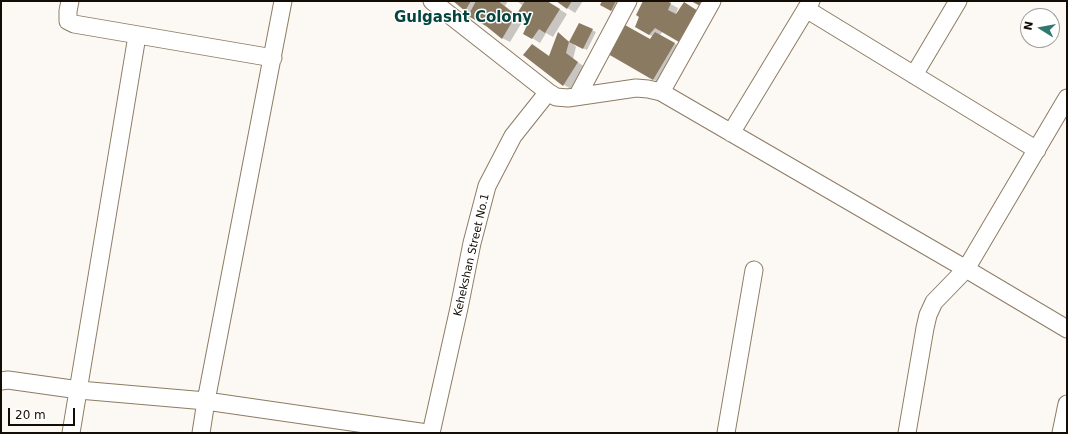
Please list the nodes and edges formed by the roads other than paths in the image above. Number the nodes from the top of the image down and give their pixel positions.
1 (70, 1) edge
2 (283, 1) edge
3 (432, 1) edge
4 (628, 1) edge
5 (712, 1) edge
6 (958, 1) edge
7 (809, 5) edge
8 (137, 36) junction
9 (273, 58) junction
10 (914, 75) junction
11 (548, 92) junction
12 (661, 92) junction
13 (578, 96) junction
14 (1067, 98) edge
15 (731, 133) junction
16 (1037, 150) junction
17 (966, 269) junction
18 (754, 270) dead end
19 (1067, 330) edge
20 (1, 381) edge
21 (79, 390) junction
22 (206, 401) junction
23 (1067, 404) edge
24 (72, 433) edge
25 (201, 433) edge
26 (427, 433) edge
27 (431, 433) edge
28 (726, 433) edge
29 (907, 433) edge
30 (1061, 433) edge

1 - 8 street
2 - 9 street
3 - 11 street
4 - 13 street
5 - 12 street
6 - 10 street
7 - 10 street
7 - 15 street
8 - 9 street
8 - 21 street
9 - 22 street
10 - 16 street
11 - 13 street
11 - 27 street, Kehekshan Street No.1
12 - 13 street
12 - 15 street
14 - 16 street
15 - 17 street
16 - 17 street
17 - 19 street
17 - 29 street
18 - 28 street
20 - 21 street
21 - 22 street
21 - 24 street
22 - 25 street
22 - 26 street
23 - 30 street

